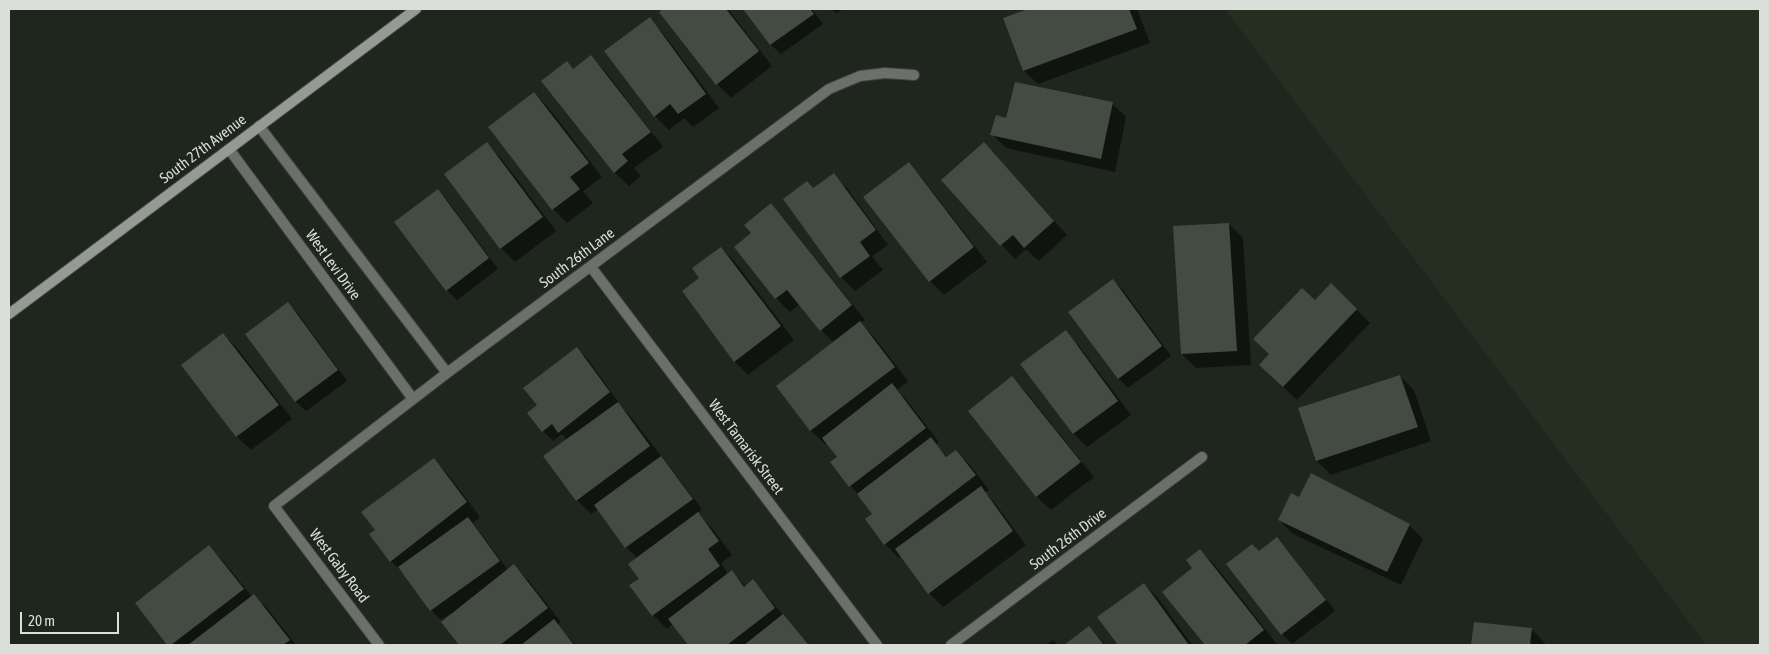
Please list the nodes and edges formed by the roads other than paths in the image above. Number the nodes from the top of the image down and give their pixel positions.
1 (416, 9) edge
2 (914, 75) dead end
3 (259, 126) junction
4 (229, 149) junction
5 (590, 267) junction
6 (9, 314) edge
7 (447, 373) junction
8 (413, 399) junction
9 (1202, 457) dead end
10 (274, 506) joint
11 (379, 645) edge
12 (877, 645) edge
13 (951, 645) edge

1 - 3 main road, South 27th Avenue
2 - 5 street, South 26th Lane
3 - 4 main road, South 27th Avenue
3 - 7 street, West Levi Drive
4 - 6 main road, South 27th Avenue
4 - 8 street, West Levi Drive
5 - 7 street, South 26th Lane
5 - 12 street, West Tamarisk Street
7 - 8 street, South 26th Lane
8 - 10 street, South 26th Lane
9 - 13 street, South 26th Drive
10 - 11 street, West Gaby Road

